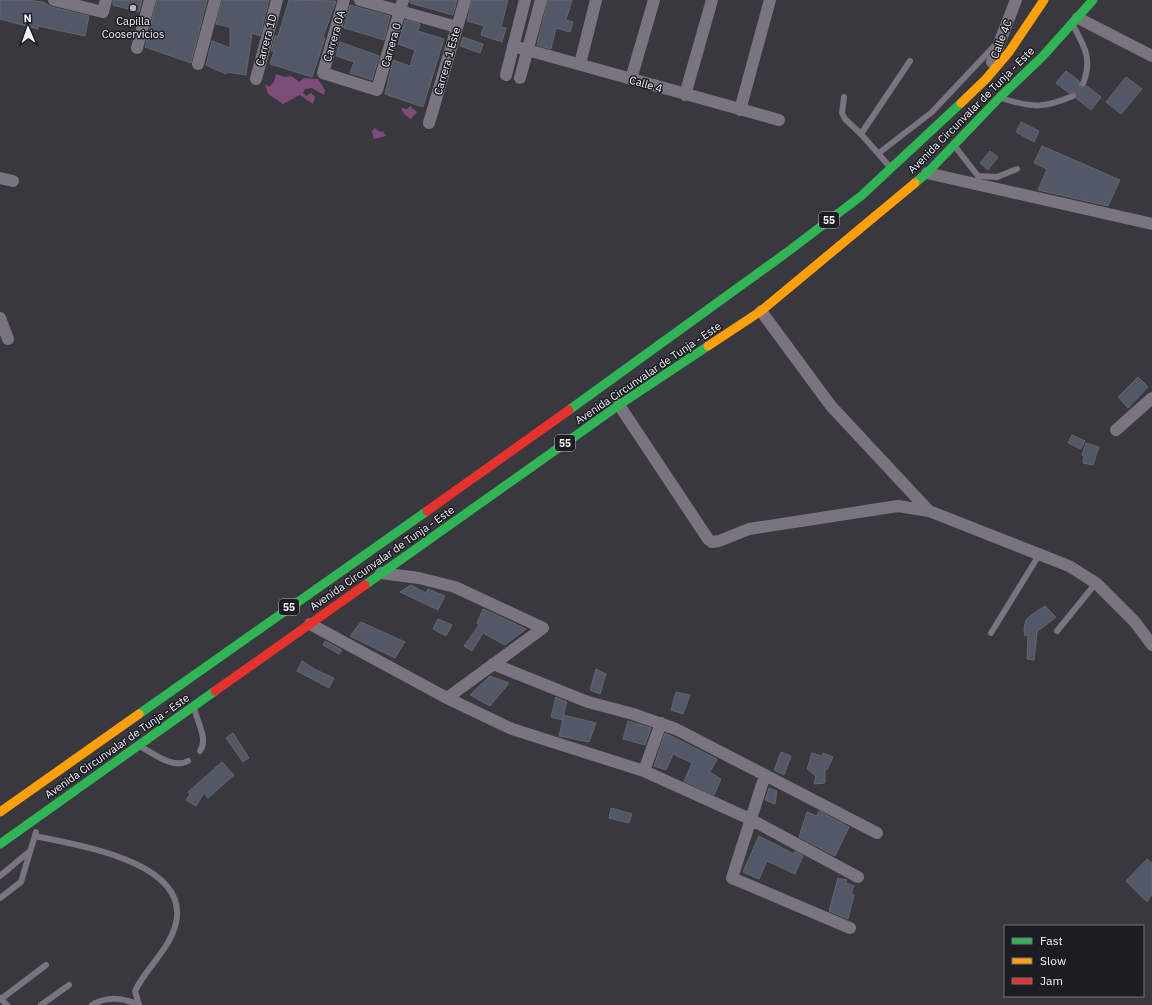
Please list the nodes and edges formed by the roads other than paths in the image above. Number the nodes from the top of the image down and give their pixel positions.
1 (54, 0) edge
2 (106, 0) edge
3 (150, 0) edge
4 (215, 0) edge
5 (277, 0) edge
6 (344, 0) edge
7 (360, 0) edge
8 (464, 0) edge
9 (525, 0) edge
10 (541, 0) edge
11 (596, 0) edge
12 (654, 0) edge
13 (712, 0) edge
14 (770, 0) edge
15 (1016, 0) edge
16 (1044, 0) edge
17 (1093, 0) edge
18 (402, 6) edge
19 (1075, 21) junction
20 (457, 27) junction
21 (1002, 37) junction
22 (513, 46) junction
23 (137, 48) dead end
24 (527, 50) junction
25 (1152, 56) edge
26 (910, 61) dead end
27 (198, 64) dead end
28 (580, 64) junction
29 (506, 75) dead end
30 (520, 78) dead end
31 (256, 79) dead end
32 (631, 79) junction
33 (986, 79) junction
34 (1083, 84) dead end
35 (377, 90) joint
36 (685, 95) junction
37 (844, 96) dead end
38 (1073, 96) dead end
39 (999, 98) junction
40 (740, 110) junction
41 (779, 120) dead end
42 (429, 123) dead end
43 (861, 134) junction
44 (954, 146) junction
45 (879, 153) junction
46 (892, 169) junction
47 (1017, 169) dead end
48 (927, 173) junction
49 (0, 178) edge
50 (13, 181) dead end
51 (1152, 224) edge
52 (761, 311) junction
53 (0, 318) edge
54 (8, 339) dead end
55 (1152, 398) edge
56 (618, 405) junction
57 (1116, 430) dead end
58 (929, 511) junction
59 (1039, 555) junction
60 (381, 573) junction
61 (1096, 583) junction
62 (310, 624) junction
63 (1057, 631) dead end
64 (990, 633) dead end
65 (1152, 645) edge
66 (493, 664) junction
67 (448, 698) junction
68 (193, 706) junction
69 (661, 723) junction
70 (138, 746) junction
71 (200, 751) dead end
72 (188, 761) dead end
73 (644, 771) junction
74 (765, 774) junction
75 (0, 812) edge
76 (44, 813) junction
77 (750, 819) junction
78 (877, 834) dead end
79 (35, 836) junction
80 (0, 844) edge
81 (30, 851) junction
82 (0, 876) edge
83 (858, 877) dead end
84 (0, 898) edge
85 (850, 928) dead end
86 (46, 965) dead end
87 (69, 985) dead end
88 (0, 999) edge
89 (7, 1005) edge
90 (41, 1005) edge
91 (92, 1005) edge
92 (139, 1005) edge

1 - 2 street
3 - 23 street
4 - 27 street
5 - 31 street, Carrera 1D
6 - 35 street, Carrera 0A
7 - 18 street
8 - 20 street, Carrera 1 Este
9 - 22 street
10 - 24 street
11 - 28 street
12 - 32 street
13 - 36 street
14 - 40 street
15 - 21 street, Calle 4C
16 - 33 highway, Avenida Circunvalar de Tunja - Este / 55
17 - 19 highway, Avenida Circunvalar de Tunja - Este / 55
18 - 20 street
18 - 35 street, Carrera 0
19 - 25 street
19 - 34 lane
19 - 39 highway, Avenida Circunvalar de Tunja - Este / 55
20 - 42 street, Carrera 1 Este
21 - 33 street, Calle 4C
21 - 45 lane
22 - 24 street, Calle 4
22 - 29 street
24 - 28 street, Calle 4
24 - 30 street
26 - 43 lane
28 - 32 street, Calle 4
32 - 36 street, Calle 4
33 - 46 highway, Avenida Circunvalar de Tunja - Este / 55
36 - 40 street, Calle 4
37 - 43 lane
38 - 39 lane
39 - 44 highway, Avenida Circunvalar de Tunja - Este / 55
40 - 41 street, Calle 4
43 - 45 lane
44 - 47 lane
44 - 48 highway, Avenida Circunvalar de Tunja - Este / 55
45 - 46 lane
46 - 75 highway, Avenida Circunvalar de Tunja - Este / 55
48 - 51 street
48 - 52 highway, Avenida Circunvalar de Tunja - Este / 55
49 - 50 street
52 - 56 highway, Avenida Circunvalar de Tunja - Este / 55
52 - 58 street
53 - 54 street
55 - 57 street
56 - 58 street
56 - 60 highway, Avenida Circunvalar de Tunja - Este / 55
58 - 59 street
59 - 61 street
59 - 64 lane
60 - 62 highway, Avenida Circunvalar de Tunja - Este / 55
60 - 66 street
61 - 63 lane
61 - 65 street
62 - 67 street
62 - 68 highway, Avenida Circunvalar de Tunja - Este / 55
66 - 67 street
66 - 69 street
67 - 73 street
68 - 70 highway, Avenida Circunvalar de Tunja - Este / 55
68 - 71 lane
69 - 73 street
69 - 74 street
70 - 72 lane
70 - 76 highway, Avenida Circunvalar de Tunja - Este / 55
73 - 77 street
74 - 77 street
74 - 78 street
76 - 79 lane
76 - 80 highway, Avenida Circunvalar de Tunja - Este / 55
77 - 83 street
77 - 85 street
79 - 81 lane
79 - 92 lane
81 - 82 lane
81 - 84 lane
86 - 88 lane
87 - 90 lane
88 - 89 lane
91 - 92 lane

